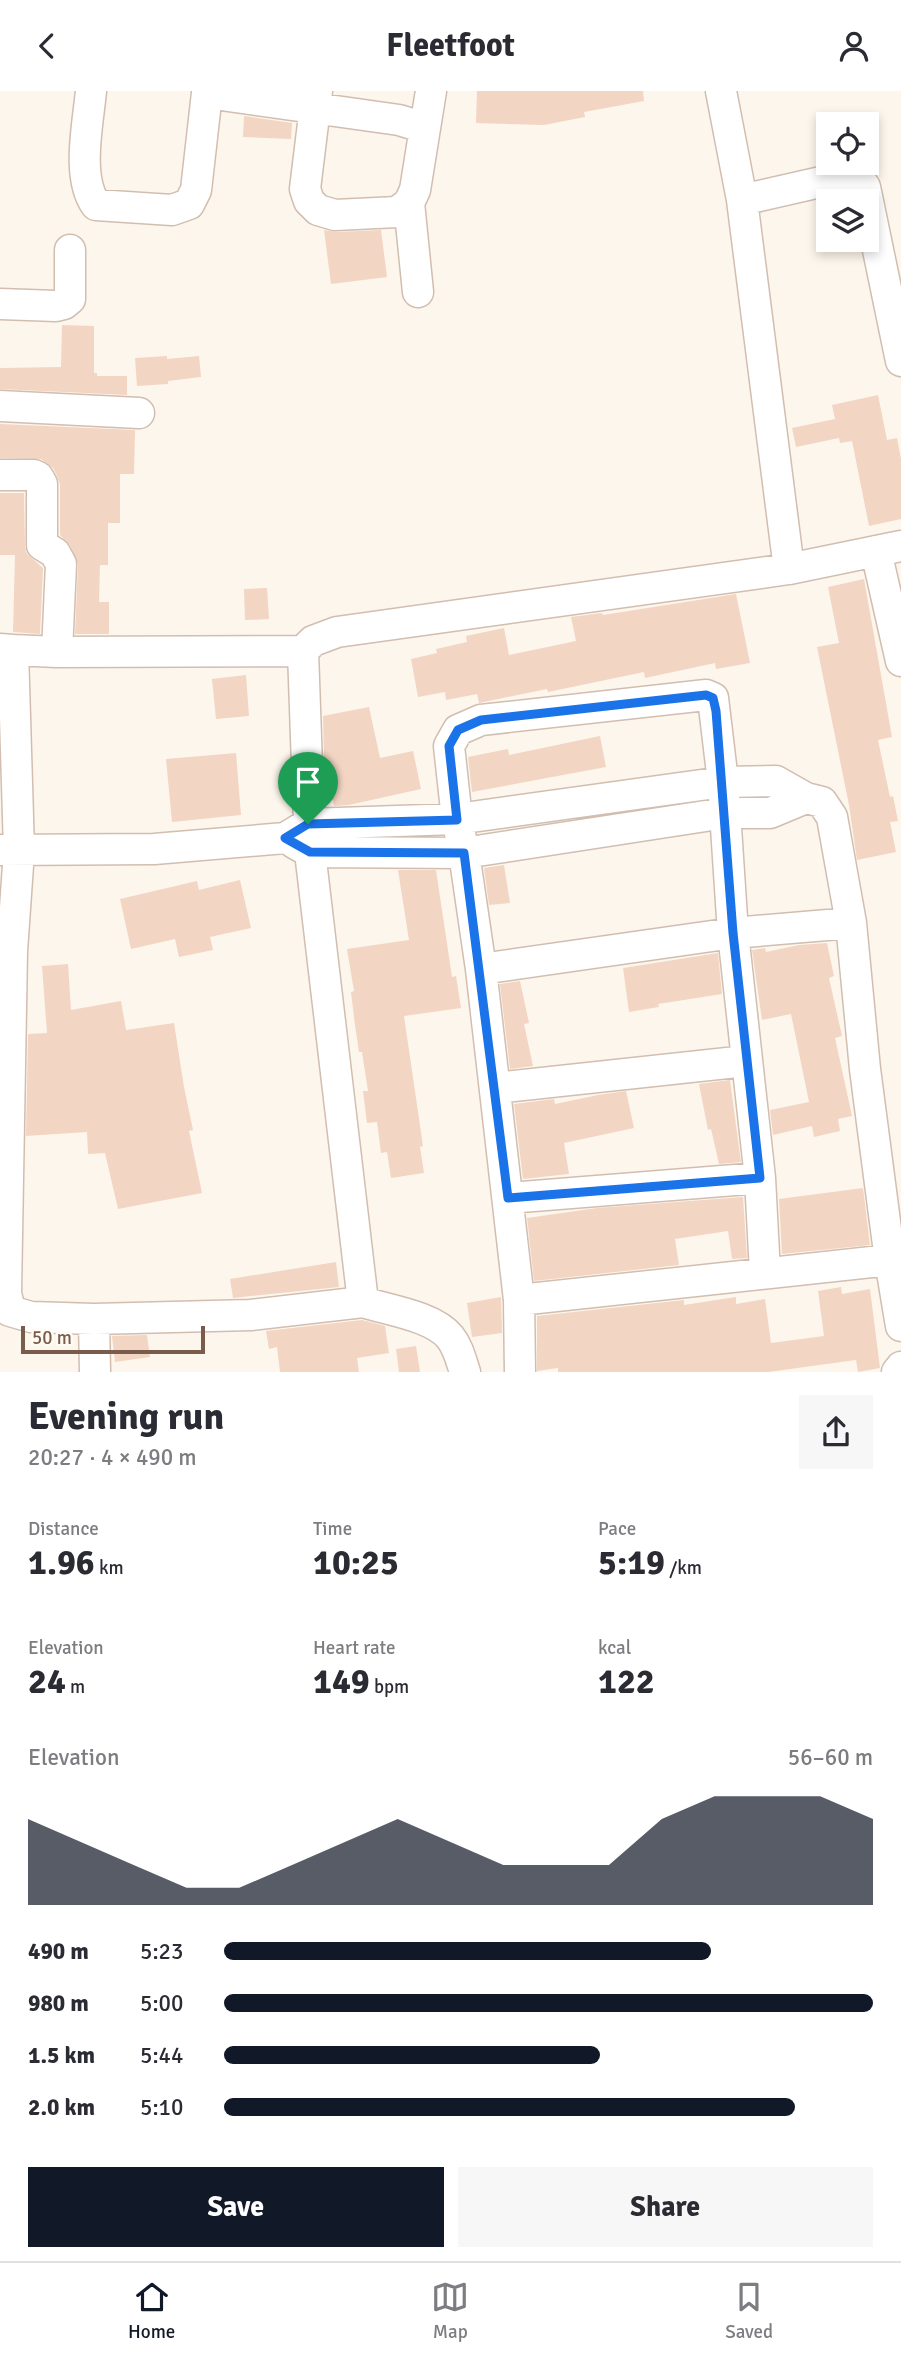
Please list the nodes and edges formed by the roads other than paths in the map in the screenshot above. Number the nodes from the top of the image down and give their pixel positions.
1 (91, 91) edge
2 (430, 91) edge
3 (721, 91) edge
4 (207, 92) edge
5 (316, 99) edge
6 (425, 128) junction
7 (742, 201) junction
8 (409, 203) junction
9 (70, 250) dead end
10 (418, 292) dead end
11 (0, 304) edge
12 (901, 361) edge
13 (0, 407) edge
14 (139, 413) dead end
15 (0, 475) edge
16 (888, 549) edge
17 (789, 569) junction
18 (6, 649) edge
19 (303, 651) junction
20 (57, 652) junction
21 (901, 661) edge
22 (723, 782) junction
23 (806, 798) junction
24 (725, 813) junction
25 (457, 820) junction
26 (301, 838) junction
27 (9, 851) edge
28 (464, 853) junction
29 (851, 923) junction
30 (733, 933) junction
31 (6, 951) edge
32 (481, 969) junction
33 (746, 1061) junction
34 (495, 1088) junction
35 (760, 1178) junction
36 (508, 1198) junction
37 (890, 1260) junction
38 (765, 1273) junction
39 (519, 1300) junction
40 (363, 1302) junction
41 (94, 1319) junction
42 (901, 1326) edge
43 (901, 1367) edge
44 (95, 1372) edge
45 (466, 1372) edge
46 (520, 1372) edge
47 (897, 1372) edge

1 - 4 street
2 - 6 street
3 - 7 street
4 - 5 street
5 - 6 street
5 - 8 street
6 - 8 street
7 - 12 street
7 - 17 street
8 - 10 street
9 - 11 street
13 - 14 street
15 - 20 street
16 - 17 street
16 - 21 street
17 - 19 street
18 - 20 street
18 - 27 street
19 - 20 street
19 - 26 street
22 - 23 street
22 - 24 street
22 - 25 street
22 - 25 street
23 - 24 street
23 - 29 street
24 - 28 street
24 - 30 street
25 - 26 street
25 - 28 street
26 - 27 street
26 - 28 street
26 - 40 street
27 - 31 street
28 - 32 street
29 - 30 street
29 - 37 street
30 - 32 street
30 - 33 street
31 - 41 street
32 - 34 street
33 - 34 street
33 - 35 street
34 - 36 street
35 - 36 street
35 - 38 street
36 - 39 street
37 - 38 street
37 - 42 street
38 - 39 street
39 - 46 street
40 - 41 street
40 - 45 street
41 - 44 street
43 - 47 street

